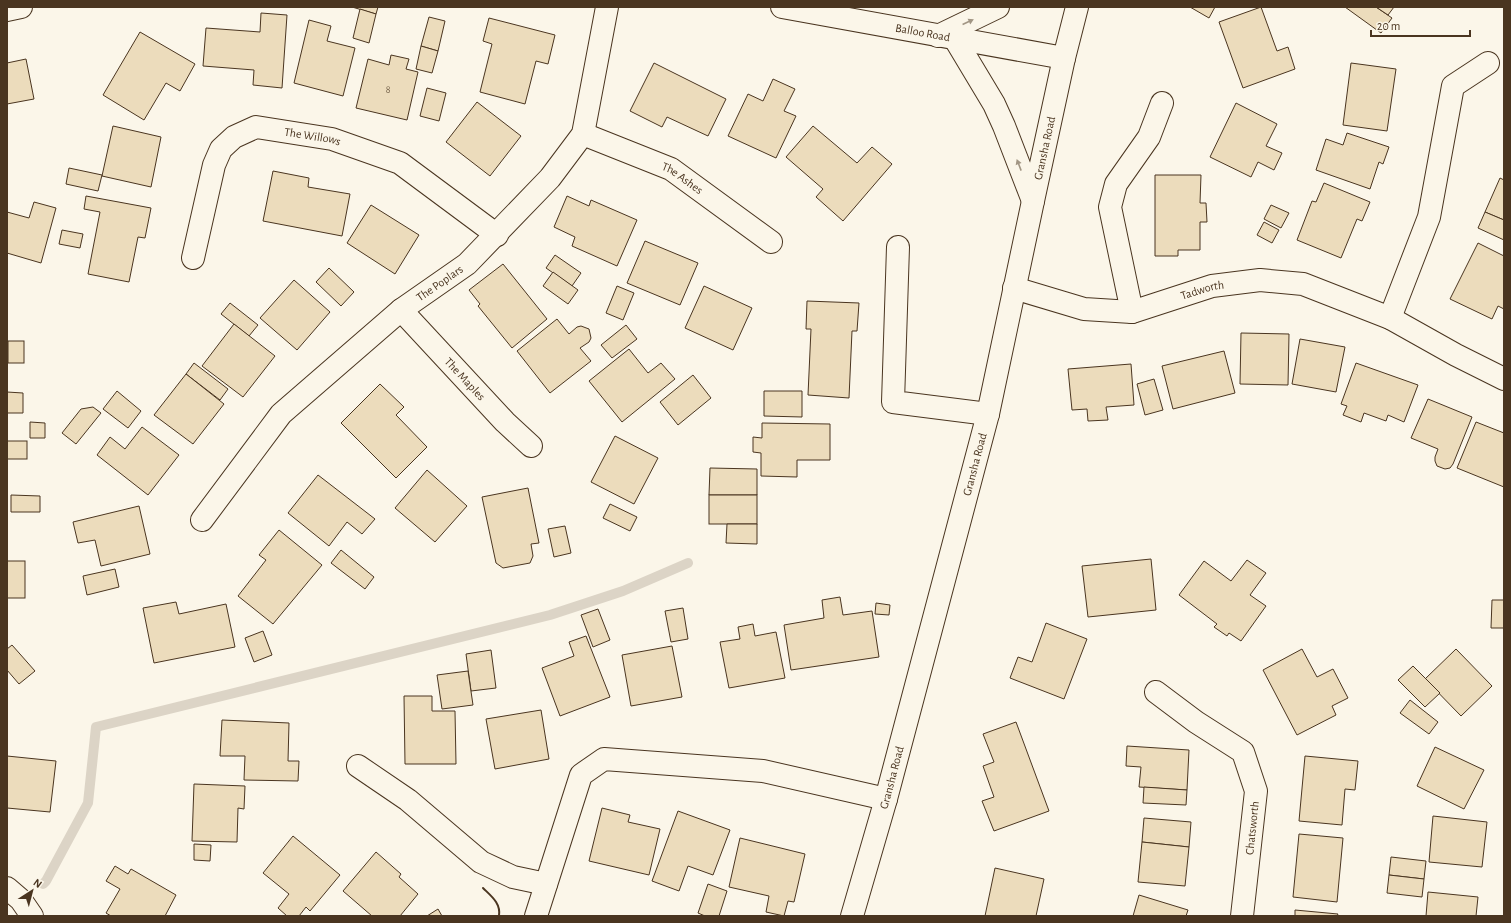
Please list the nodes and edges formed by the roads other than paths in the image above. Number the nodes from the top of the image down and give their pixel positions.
1 (21, 7) edge
2 (607, 7) edge
3 (782, 7) edge
4 (998, 7) edge
5 (1077, 7) edge
6 (7, 10) edge
7 (947, 37) junction
8 (1064, 58) junction
9 (1488, 63) dead end
10 (1162, 103) dead end
11 (583, 134) junction
12 (1033, 201) junction
13 (497, 235) junction
14 (771, 242) dead end
15 (898, 247) dead end
16 (193, 258) dead end
17 (1014, 288) junction
18 (401, 310) junction
19 (1132, 312) junction
20 (1390, 318) junction
21 (1504, 379) edge
22 (988, 414) junction
23 (531, 446) dead end
24 (202, 520) dead end
25 (1156, 692) dead end
26 (358, 766) dead end
27 (886, 799) junction
28 (546, 884) junction
29 (7, 888) edge
30 (32, 916) edge
31 (536, 916) edge
32 (852, 916) edge
33 (1242, 916) edge

1 - 6 street
2 - 11 street, The Poplars
3 - 7 street, Balloo Road
7 -> 4 street
5 - 8 street, Gransha Road
7 - 8 street, Balloo Road
12 -> 7 street
8 - 12 street, Gransha Road
9 - 20 street
10 - 19 street
11 - 13 street, The Poplars
11 - 14 street, The Ashes
12 - 17 street, Gransha Road
13 - 16 street, The Willows
13 - 18 street, The Poplars
15 - 22 street
17 - 19 street, Tadworth
17 - 22 street, Gransha Road
18 - 23 street, The Maples
18 - 24 street, The Poplars
19 - 20 street, Tadworth
20 - 21 street, Tadworth
22 - 27 street, Gransha Road
25 - 33 street, Chatsworth
26 - 28 street
27 - 28 street
27 - 32 street, Gransha Road
28 - 31 street
29 - 30 street

